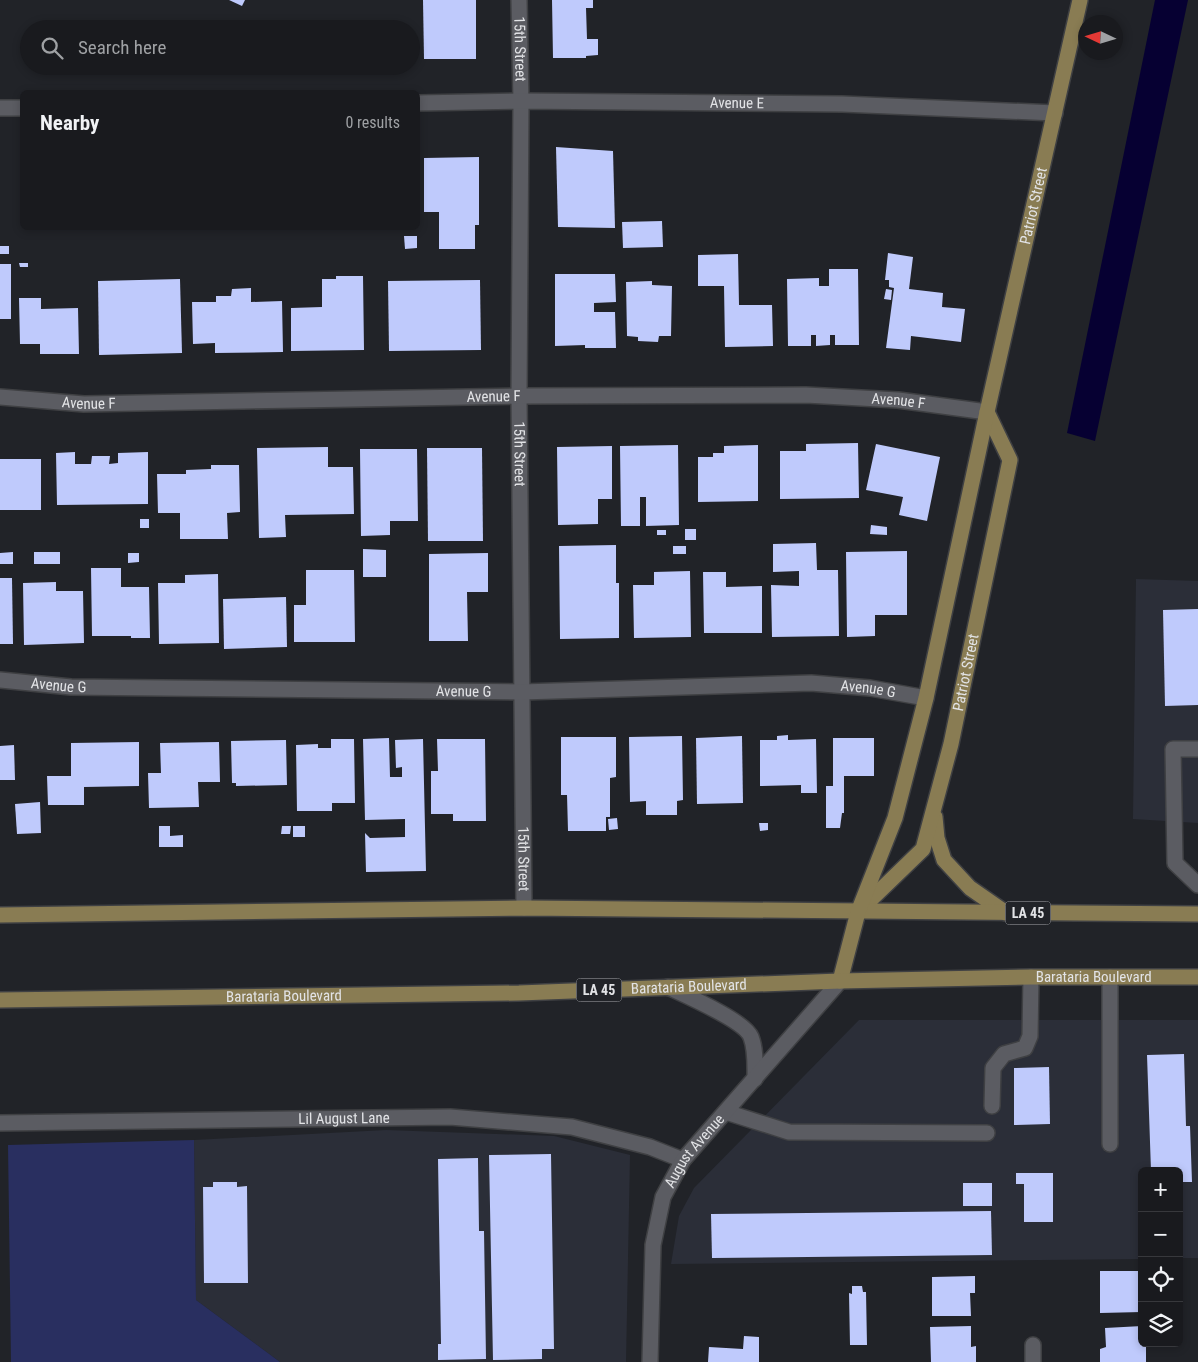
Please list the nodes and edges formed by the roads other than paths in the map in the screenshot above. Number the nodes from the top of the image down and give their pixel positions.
1 (519, 0) edge
2 (1080, 0) edge
3 (521, 100) junction
4 (420, 103) edge
5 (0, 108) edge
6 (20, 108) edge
7 (1055, 114) junction
8 (519, 396) junction
9 (0, 397) edge
10 (987, 412) junction
11 (0, 680) edge
12 (522, 692) junction
13 (926, 698) junction
14 (1198, 749) edge
15 (934, 807) junction
16 (1198, 885) edge
17 (524, 908) junction
18 (858, 912) junction
19 (1006, 913) junction
20 (1198, 914) edge
21 (0, 915) edge
22 (1031, 977) junction
23 (1110, 977) junction
24 (1198, 977) edge
25 (840, 981) junction
26 (668, 987) junction
27 (0, 1000) edge
28 (755, 1079) junction
29 (992, 1106) dead end
30 (726, 1112) junction
31 (0, 1124) edge
32 (987, 1133) dead end
33 (1110, 1144) dead end
34 (683, 1160) junction
35 (1033, 1345) dead end
36 (650, 1362) edge
37 (1033, 1362) edge

1 - 3 street, 15th Street
2 - 7 main road, Patriot Street
3 - 4 street, Avenue E
3 - 7 street, Avenue E
3 - 8 street, 15th Street
5 - 6 street
7 - 10 main road, Patriot Street
8 - 9 street, Avenue F
8 - 10 street, Avenue F
8 - 12 street, 15th Street
10 - 13 main road, Patriot Street
10 - 15 main road, Patriot Street
11 - 12 street, Avenue G
12 - 13 street, Avenue G
12 - 17 street, 15th Street
13 - 18 main road, Patriot Street
14 - 16 street
15 - 18 main road, Patriot Street
15 - 19 main road
17 - 18 main road, LA 45
17 - 21 main road, LA 45
18 - 19 main road, LA 45
18 - 25 main road, Patriot Street
19 - 20 main road, LA 45
22 - 23 main road, Barataria Boulevard / LA 45
22 - 25 main road, Barataria Boulevard / LA 45
22 - 29 street
23 - 24 main road, Barataria Boulevard / LA 45
23 - 33 street
25 - 26 main road, Barataria Boulevard / LA 45
25 - 28 street, August Avenue
26 - 27 main road, Barataria Boulevard / LA 45
26 - 28 street
28 - 30 street, August Avenue
30 - 32 street
30 - 34 street, August Avenue
31 - 34 street, Lil August Lane
34 - 36 street, August Avenue
35 - 37 street

